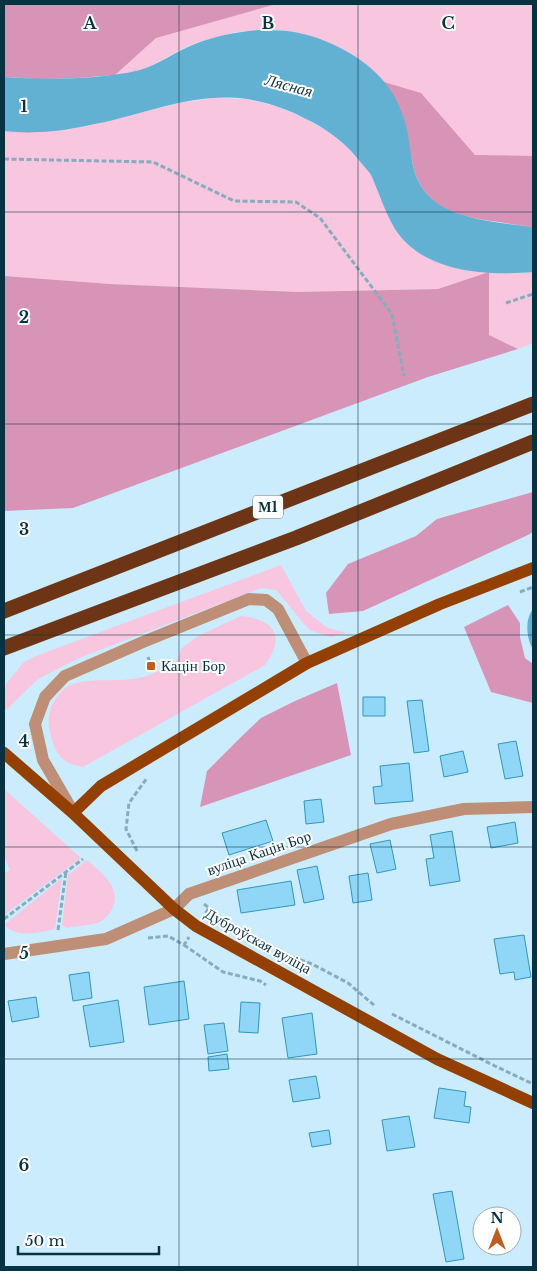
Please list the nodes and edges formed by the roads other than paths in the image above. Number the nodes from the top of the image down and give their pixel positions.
1 (533, 404) edge
2 (533, 442) edge
3 (533, 568) edge
4 (4, 611) edge
5 (4, 648) edge
6 (307, 663) junction
7 (4, 753) edge
8 (533, 807) edge
9 (73, 813) junction
10 (174, 910) junction
11 (4, 954) edge
12 (533, 1103) edge

1 - 4 highway, М1
2 - 5 highway
3 - 6 main road
6 - 9 main road
6 - 9 street
7 - 9 main road, Дуброўская вуліца
8 - 10 street, вуліца Кацін Бор
9 - 10 main road, Дуброўская вуліца
10 - 11 street, вуліца Кацін Бор
10 - 12 main road, Дуброўская вуліца

